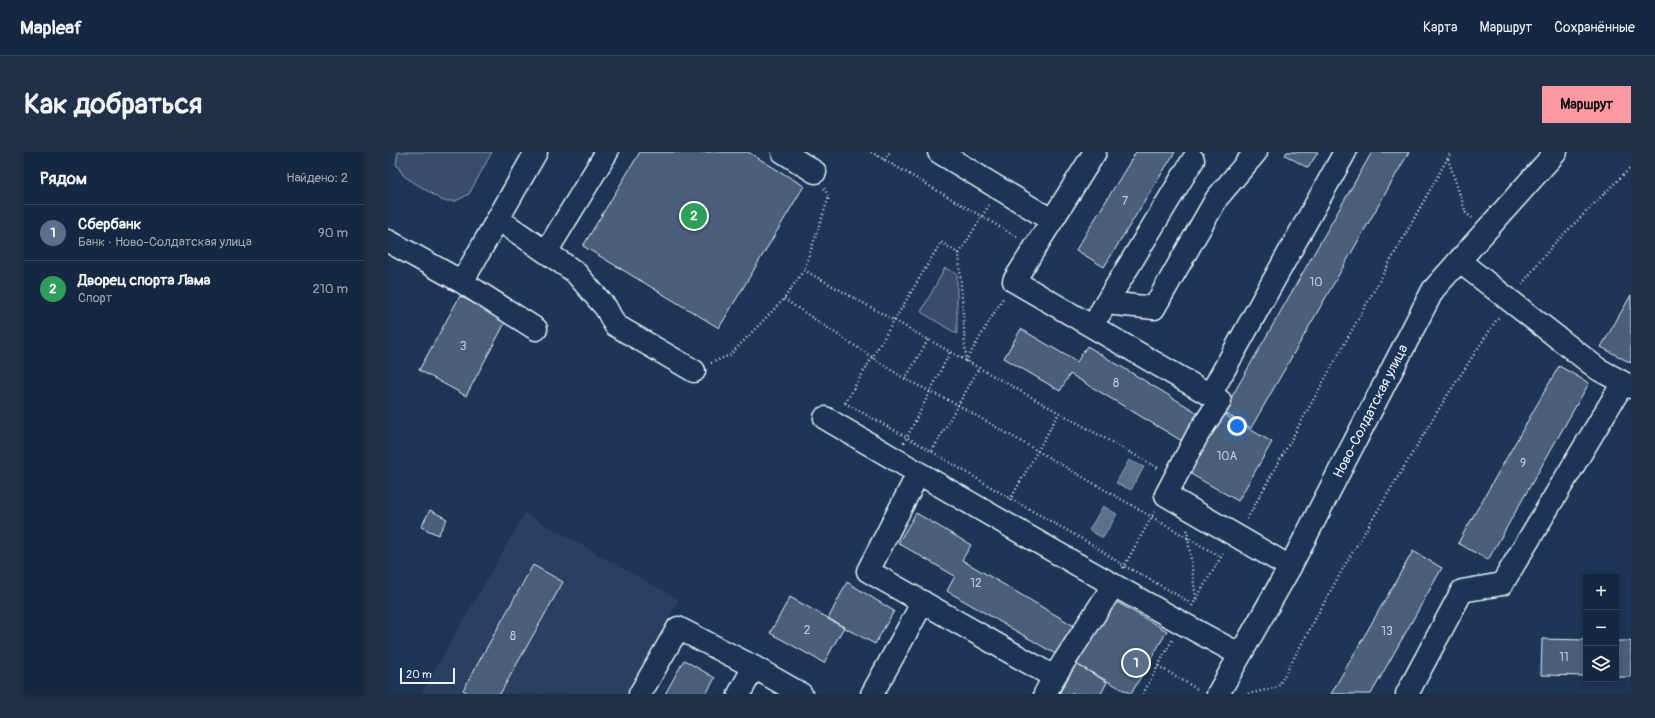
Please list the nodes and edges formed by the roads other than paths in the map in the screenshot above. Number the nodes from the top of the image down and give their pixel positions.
1 (536, 152) edge
2 (607, 152) edge
3 (783, 152) edge
4 (939, 152) edge
5 (1095, 152) edge
6 (1256, 152) edge
7 (1345, 152) edge
8 (1556, 152) edge
9 (1194, 160) dead end
10 (815, 172) road end
11 (498, 219) junction
12 (1051, 220) junction
13 (388, 241) edge
14 (546, 252) junction
15 (1459, 260) junction
16 (462, 282) junction
17 (1106, 303) junction
18 (1092, 326) junction
19 (536, 329) dead end
20 (694, 370) road end
21 (1627, 385) edge
22 (1210, 395) junction
23 (825, 418) dead end
24 (918, 474) junction
25 (1290, 566) junction
26 (1113, 586) junction
27 (923, 602) junction
28 (1239, 654) junction
29 (754, 667) junction
30 (1049, 686) edge
31 (1219, 692) edge
32 (640, 694) edge
33 (739, 694) edge
34 (801, 694) edge
35 (872, 694) edge
36 (1407, 694) edge

1 - 11 main road
2 - 14 main road
3 - 10 main road
4 - 12 main road
5 - 12 main road
6 - 17 main road
7 - 22 main road
8 - 15 main road, Ново-Солдатская улица
9 - 17 main road
11 - 14 main road
11 - 16 main road
12 - 18 main road
13 - 16 main road
14 - 20 main road
15 - 21 main road
15 - 25 main road, Ново-Солдатская улица
16 - 19 main road
17 - 18 main road
18 - 22 main road
21 - 36 main road
22 - 25 main road
23 - 24 main road
24 - 26 main road
24 - 27 main road
25 - 28 main road, Ново-Солдатская улица
26 - 28 main road
26 - 30 main road
27 - 30 main road
27 - 35 main road
28 - 31 main road, Ново-Солдатская улица
29 - 32 main road
29 - 33 main road
29 - 34 main road

